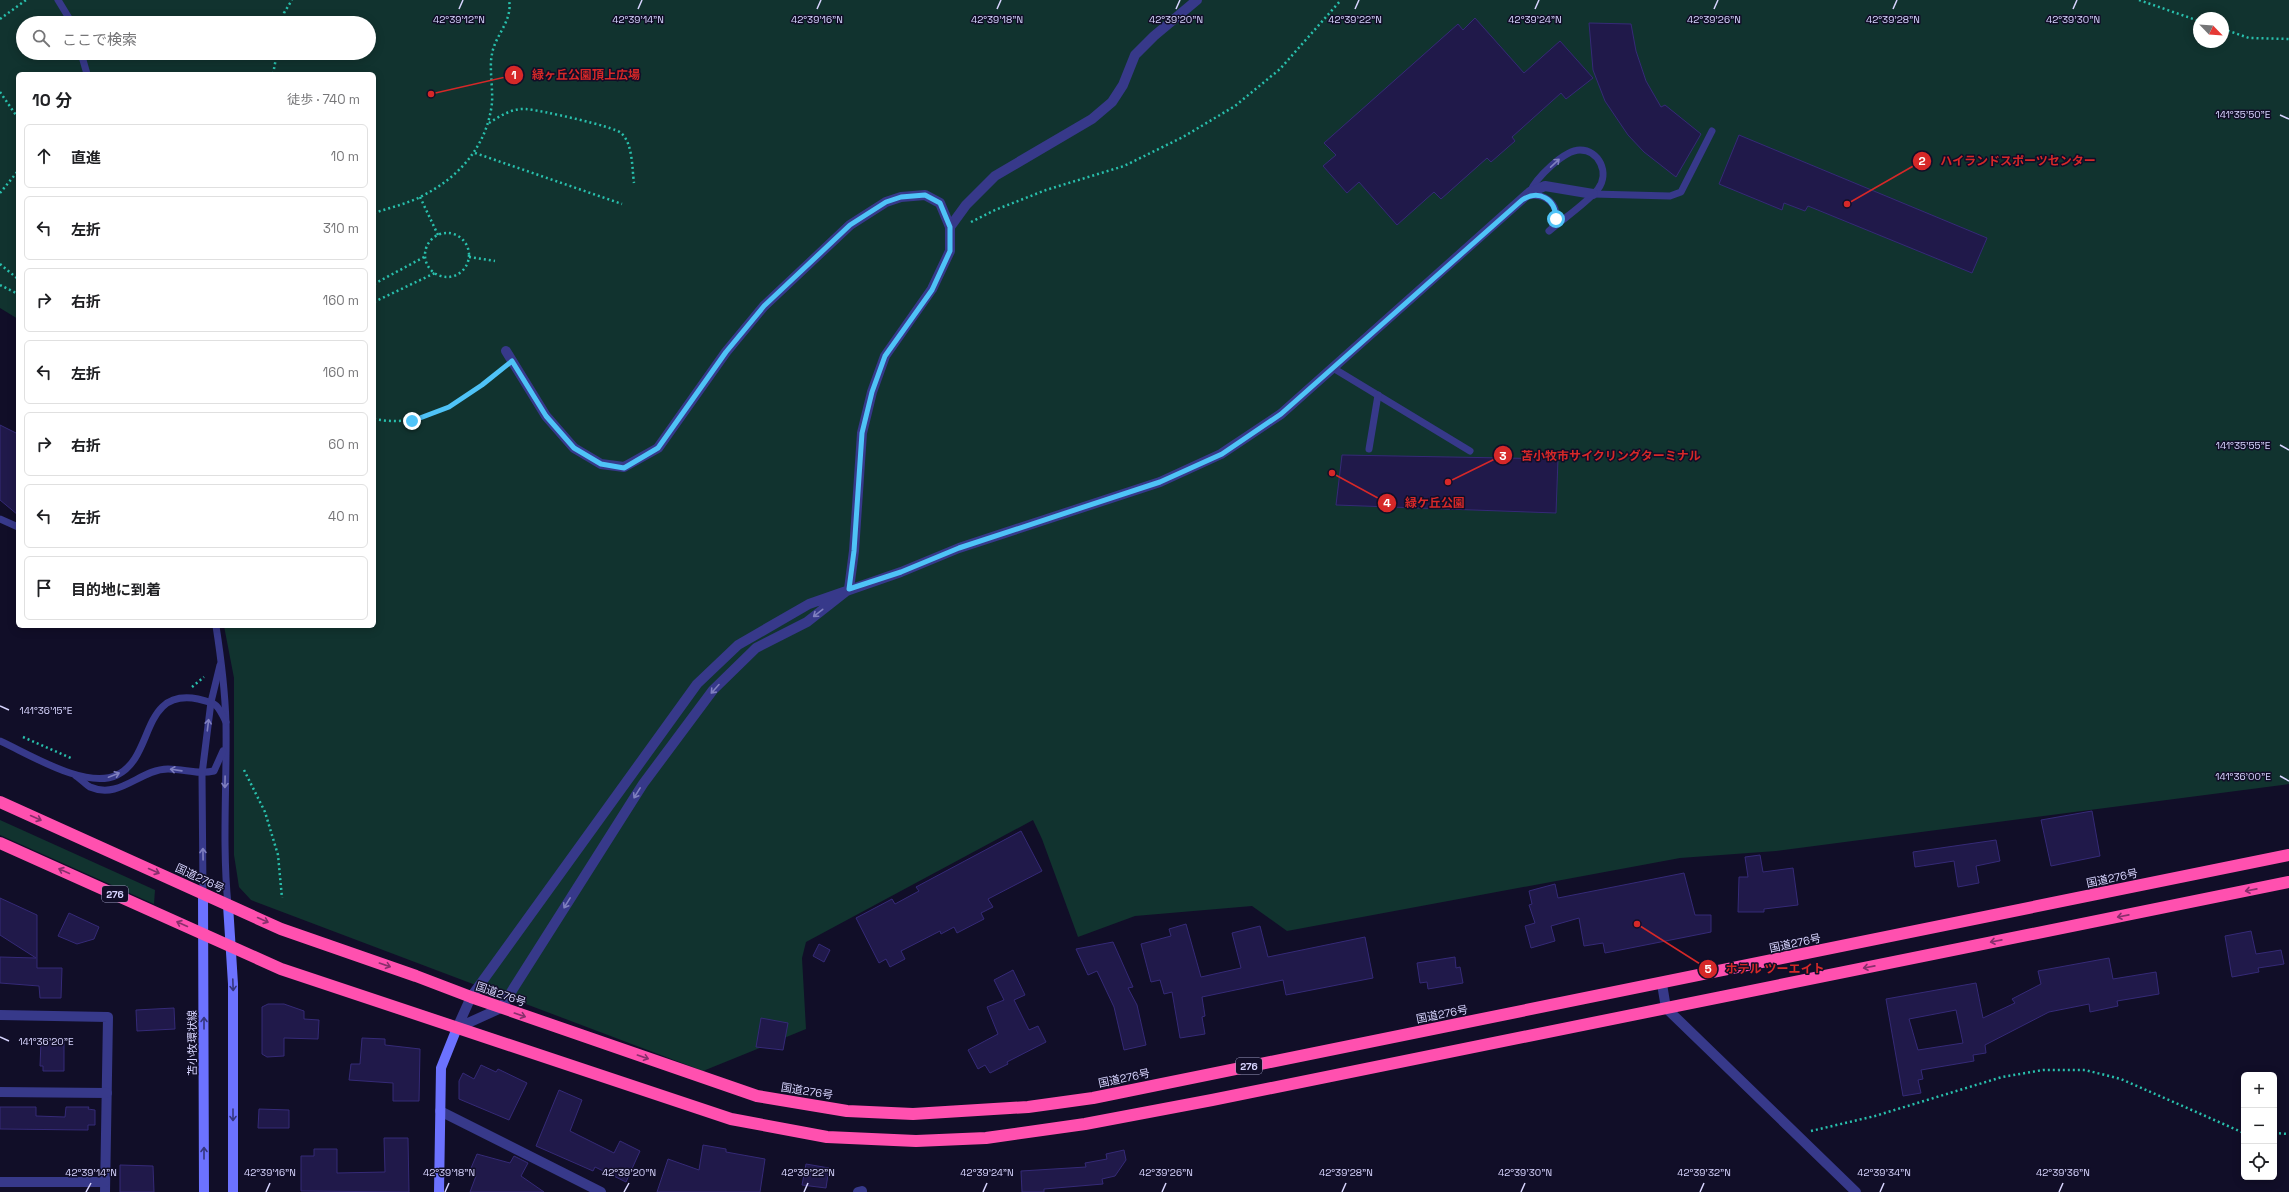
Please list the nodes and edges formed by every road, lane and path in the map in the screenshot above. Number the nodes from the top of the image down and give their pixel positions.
1 (26, 0) edge
2 (58, 0) edge
3 (292, 0) edge
4 (509, 0) edge
5 (1197, 0) edge
6 (1340, 0) edge
7 (2139, 0) edge
8 (68, 16) edge
9 (283, 16) edge
10 (0, 18) edge
11 (2193, 19) edge
12 (2229, 31) edge
13 (2289, 39) edge
14 (83, 60) edge
15 (276, 60) edge
16 (86, 72) edge
17 (273, 72) edge
18 (0, 92) edge
19 (16, 115) edge
20 (488, 123) junction
21 (1712, 131) dead end
22 (475, 153) junction
23 (16, 174) edge
24 (634, 183) dead end
25 (1530, 192) junction
26 (0, 193) edge
27 (1593, 194) junction
28 (420, 197) junction
29 (1522, 200) junction
30 (622, 204) dead end
31 (376, 212) edge
32 (950, 227) junction
33 (438, 235) junction
34 (426, 256) junction
35 (469, 257) junction
36 (495, 261) dead end
37 (0, 264) edge
38 (435, 273) junction
39 (16, 278) edge
40 (376, 283) edge
41 (0, 285) edge
42 (16, 293) edge
43 (376, 301) edge
44 (506, 351) dead end
45 (512, 361) junction
46 (1333, 368) junction
47 (1378, 395) junction
48 (376, 419) edge
49 (1369, 449) dead end
50 (1470, 451) dead end
51 (0, 519) edge
52 (16, 526) edge
53 (849, 589) junction
54 (216, 628) edge
55 (221, 659) junction
56 (206, 672) dead end
57 (191, 688) dead end
58 (211, 702) junction
59 (226, 722) junction
60 (20, 735) dead end
61 (0, 741) edge
62 (225, 744) junction
63 (75, 760) dead end
64 (244, 770) dead end
65 (202, 774) junction
66 (76, 775) junction
67 (0, 802) edge
68 (0, 843) edge
69 (2289, 855) edge
70 (2289, 882) edge
71 (203, 893) junction
72 (282, 898) dead end
73 (228, 904) junction
74 (204, 934) junction
75 (231, 946) junction
76 (1662, 984) junction
77 (470, 997) junction
78 (501, 1008) junction
79 (1666, 1008) junction
80 (0, 1015) edge
81 (458, 1028) junction
82 (0, 1092) edge
83 (107, 1093) junction
84 (440, 1112) junction
85 (2241, 1132) edge
86 (2277, 1133) edge
87 (1798, 1134) junction
88 (2289, 1134) edge
89 (0, 1182) edge
90 (105, 1187) edge
91 (204, 1192) edge
92 (232, 1192) edge
93 (439, 1192) edge
94 (601, 1192) edge
95 (1856, 1192) edge

1 - 10 path
2 - 8 lane
3 - 9 path
4 - 20 path
5 - 32 street
6 - 32 path
7 - 11 path
12 - 13 path
14 - 16 lane
15 - 17 path
18 - 19 path
20 - 22 path
20 - 24 path
21 - 27 lane
22 - 28 path
22 - 30 path
23 - 26 path
25 - 27 street
25 -> 27 lane
25 - 29 street
27 - 29 lane
28 - 31 path
28 - 33 path
29 - 46 street
32 - 45 street
32 - 53 street
33 - 34 path
33 - 35 path
34 - 38 path
34 - 40 path
35 - 36 path
35 - 38 path
37 - 39 path
38 - 43 path
41 - 42 path
44 - 45 street
45 - 48 path
46 - 47 lane
46 - 53 street
47 - 49 lane
47 - 50 lane
51 - 52 lane
53 - 77 street
53 -> 78 street
54 - 55 lane
55 - 58 lane
55 - 59 lane
56 - 57 path
58 - 59 lane
65 -> 58 lane
66 -> 58 lane
59 - 62 lane
60 - 63 path
61 - 66 lane
62 - 65 lane
62 -> 73 lane
64 - 72 path
65 -> 66 lane
71 -> 65 lane
67 -> 71 highway, 国道276号 / 276
74 -> 68 highway, 276
69 - 76 highway, 国道276号 / 276
70 -> 79 highway, 276
71 - 73 highway, 国道276号 / 276
71 - 74 main road, 苫小牧環状線
73 - 75 main road
73 -> 77 highway, 国道276号 / 276
74 - 75 highway, 276
91 -> 74 main road, 苫小牧環状線
75 - 81 highway, 276
75 -> 92 main road
78 -> 76 highway, 国道276号 / 276
76 - 79 street
77 - 78 highway, 国道276号 / 276
77 - 81 street
78 - 81 street
79 - 81 highway, 276
79 - 87 street
80 - 83 street
81 - 84 main road
82 - 83 street
83 - 90 street
84 - 93 main road
84 - 94 street
85 - 87 path
86 - 88 path
87 - 95 street
89 - 90 street

